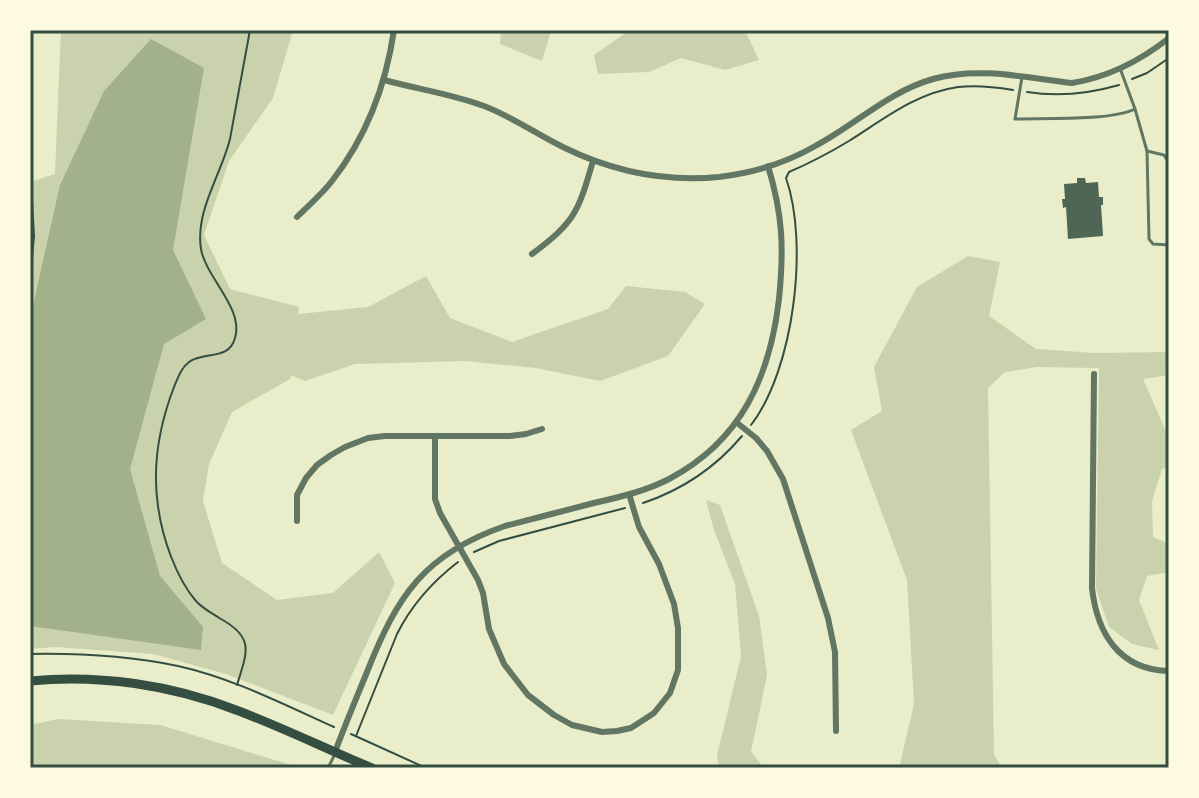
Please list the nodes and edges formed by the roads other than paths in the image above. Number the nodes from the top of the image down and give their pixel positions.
1 (394, 30) edge
2 (1169, 38) edge
3 (1120, 70) junction
4 (1022, 77) junction
5 (384, 80) junction
6 (1135, 109) junction
7 (1147, 151) junction
8 (593, 161) junction
9 (1169, 163) edge
10 (768, 166) junction
11 (297, 217) dead end
12 (1169, 245) edge
13 (532, 254) dead end
14 (1094, 374) dead end
15 (736, 422) junction
16 (542, 429) dead end
17 (435, 437) junction
18 (629, 494) junction
19 (297, 521) dead end
20 (458, 547) junction
21 (1169, 671) edge
22 (30, 681) edge
23 (836, 731) dead end
24 (335, 752) junction
25 (328, 768) edge
26 (372, 768) edge

1 - 5 street
2 - 3 street
3 - 4 street
3 - 6 lane
4 - 6 lane
4 - 10 street
5 - 8 street
5 - 11 street
6 - 7 lane
7 - 9 lane
7 - 12 lane
8 - 10 street
8 - 13 street
10 - 15 street
14 - 21 street
15 - 18 street
15 - 23 street
16 - 17 street
17 - 19 street
17 - 20 street
18 - 20 street
18 - 20 street
20 - 24 street
22 - 24 main road
24 - 25 lane
24 - 26 main road

